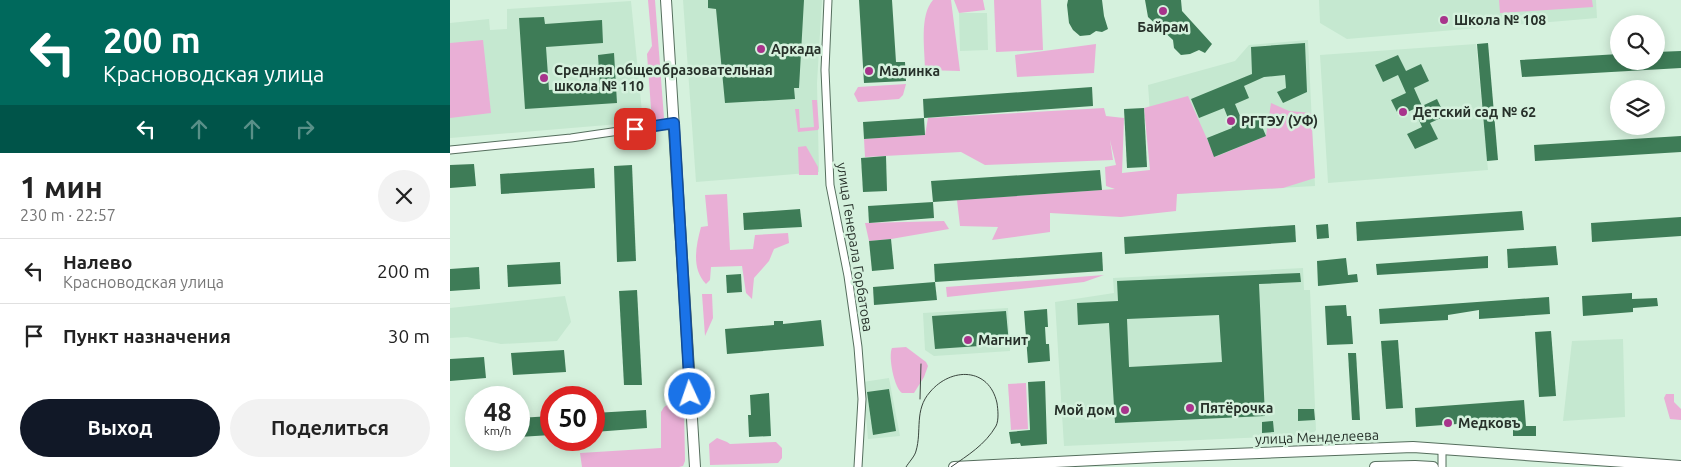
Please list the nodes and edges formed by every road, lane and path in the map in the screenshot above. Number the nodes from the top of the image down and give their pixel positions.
1 (666, 0) edge
2 (828, 0) edge
3 (674, 123) junction
4 (450, 150) edge
5 (1442, 449) junction
6 (1681, 466) edge
7 (695, 467) edge
8 (858, 467) edge
9 (954, 467) edge
10 (1375, 467) edge
11 (1433, 467) edge
12 (1442, 467) edge

1 - 3 main road
2 - 8 street, улица Генерала Горбатова
3 - 4 street
3 - 7 main road
5 - 6 main road, улица Менделеева
5 - 9 main road, улица Менделеева
5 - 12 street
10 - 11 main road

